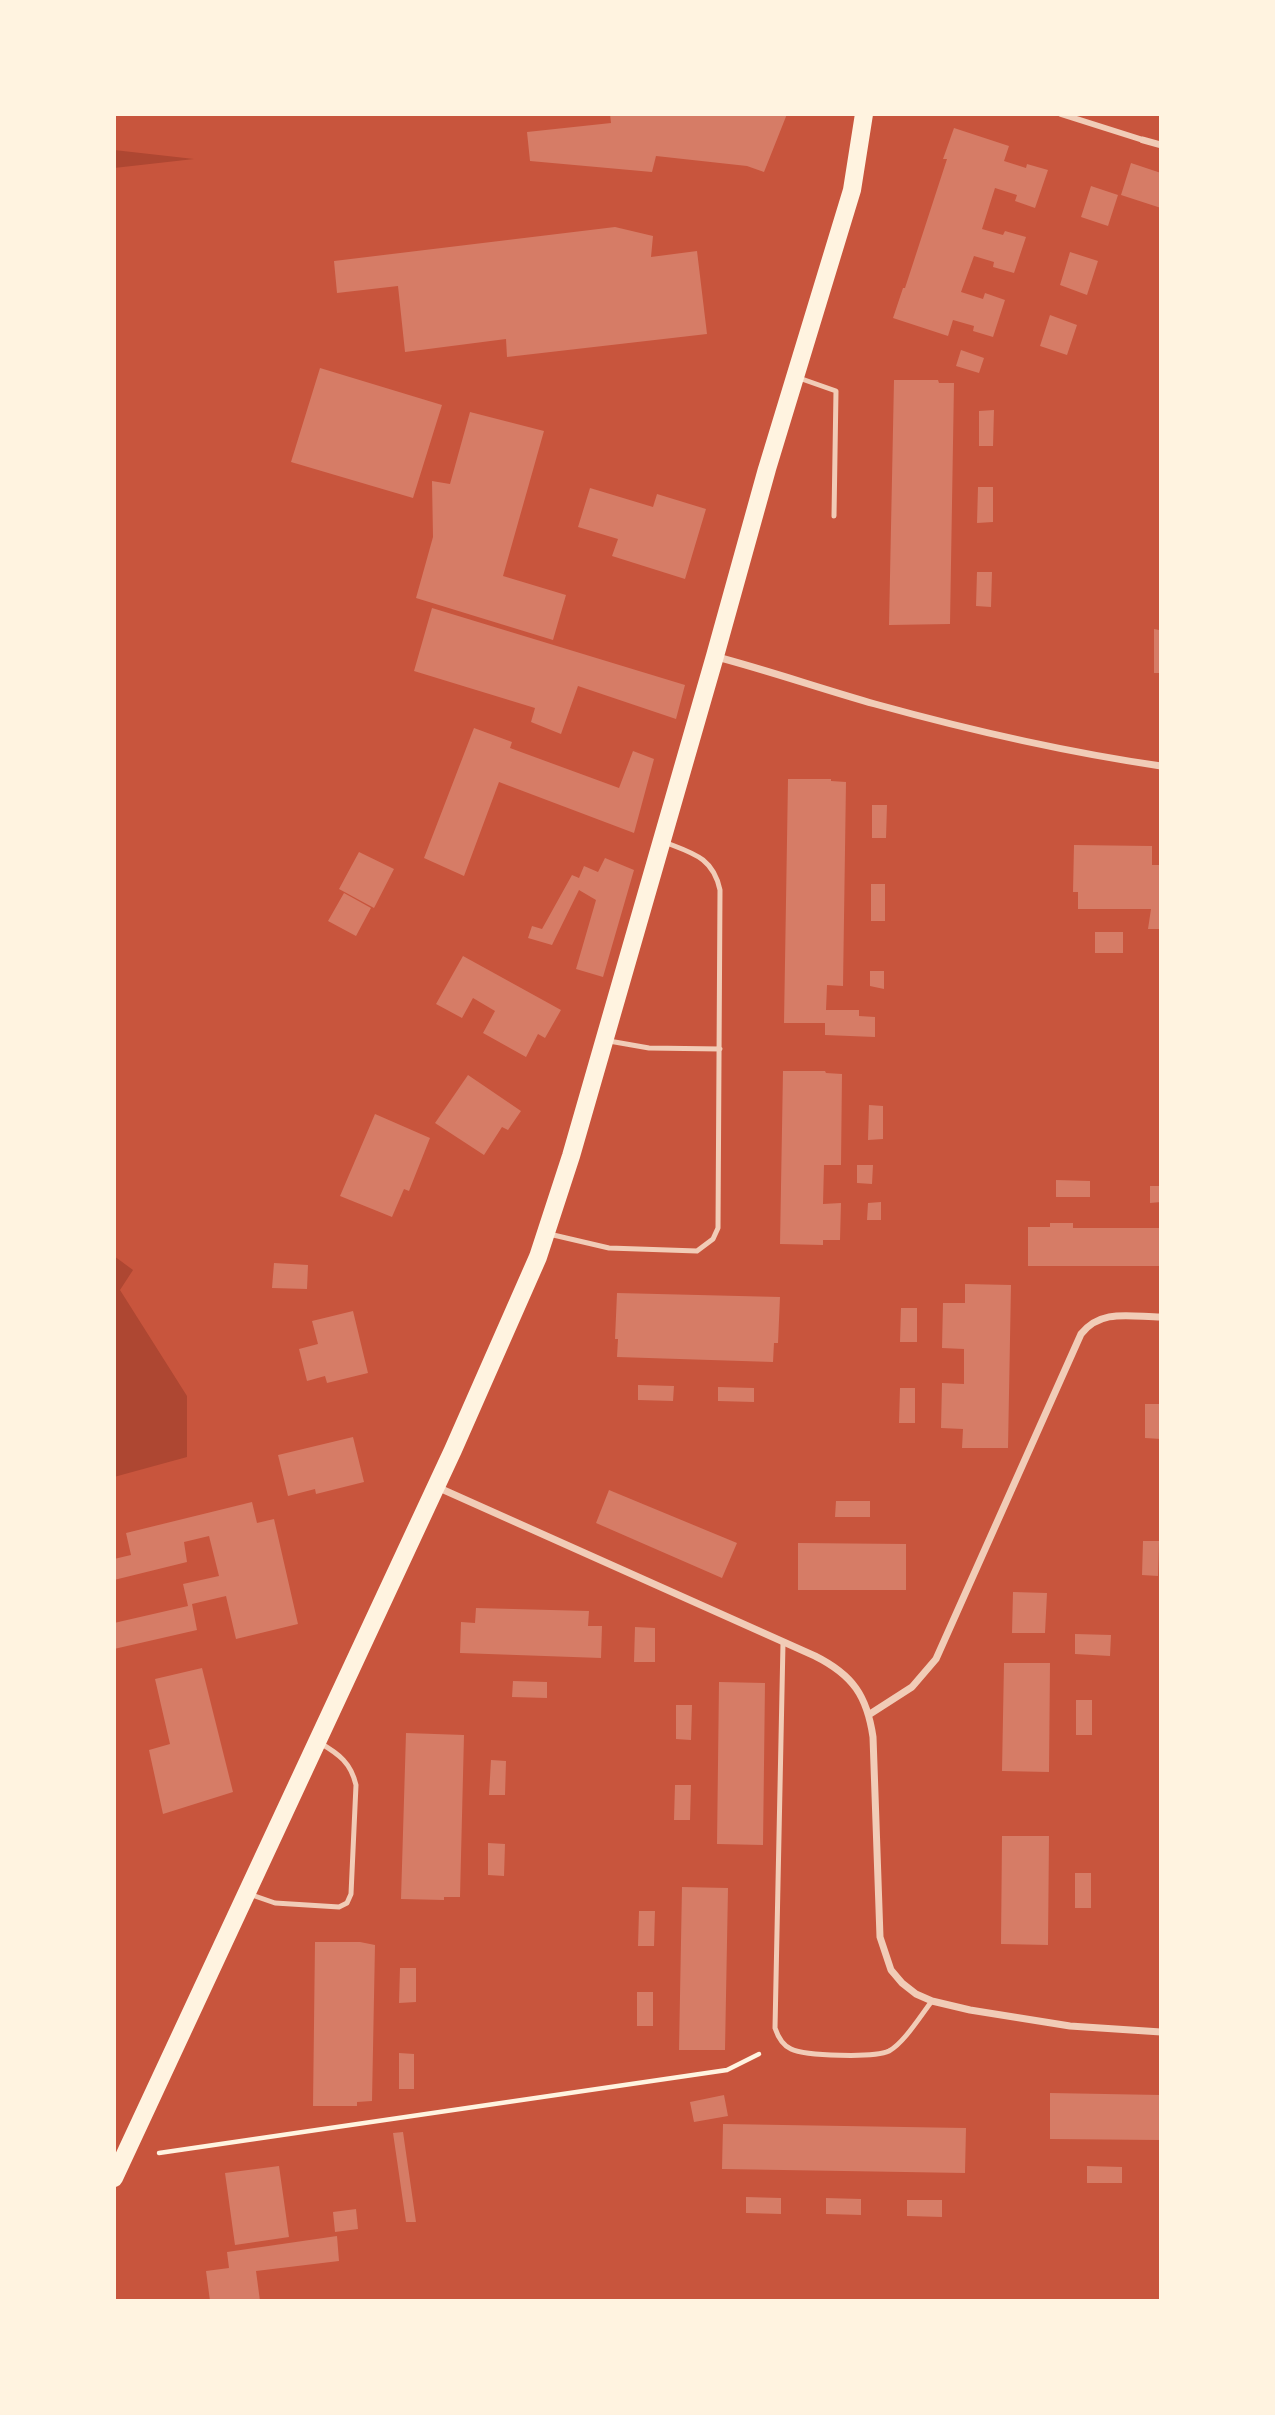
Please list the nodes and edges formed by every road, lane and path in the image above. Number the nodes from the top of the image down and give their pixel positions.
1 (864, 114) edge
2 (1061, 114) edge
3 (1143, 140) joint
4 (1161, 145) edge
5 (794, 376) junction
6 (834, 516) dead end
7 (715, 656) junction
8 (1161, 766) edge
9 (662, 841) junction
10 (604, 1040) junction
11 (720, 1049) junction
12 (546, 1233) junction
13 (1161, 1317) edge
14 (436, 1486) junction
15 (783, 1643) junction
16 (870, 1714) junction
17 (316, 1740) junction
18 (246, 1893) junction
19 (932, 2001) junction
20 (1161, 2032) edge
21 (782, 2042) junction
22 (123, 2158) junction
23 (114, 2178) edge

1 - 5 main road
2 - 3 street
3 - 4 street
5 - 6 lane
5 - 7 main road
7 - 8 street
7 - 9 main road
9 - 10 main road
9 - 11 lane
10 - 11 lane
10 - 12 main road
11 - 12 lane
12 - 14 main road
13 - 16 street
14 - 15 street
14 - 17 main road
15 - 16 street
15 - 21 lane
16 - 19 street
17 - 18 main road
17 - 18 lane
18 - 22 main road
19 - 20 street
19 - 21 lane
21 - 22 path
22 - 23 main road

